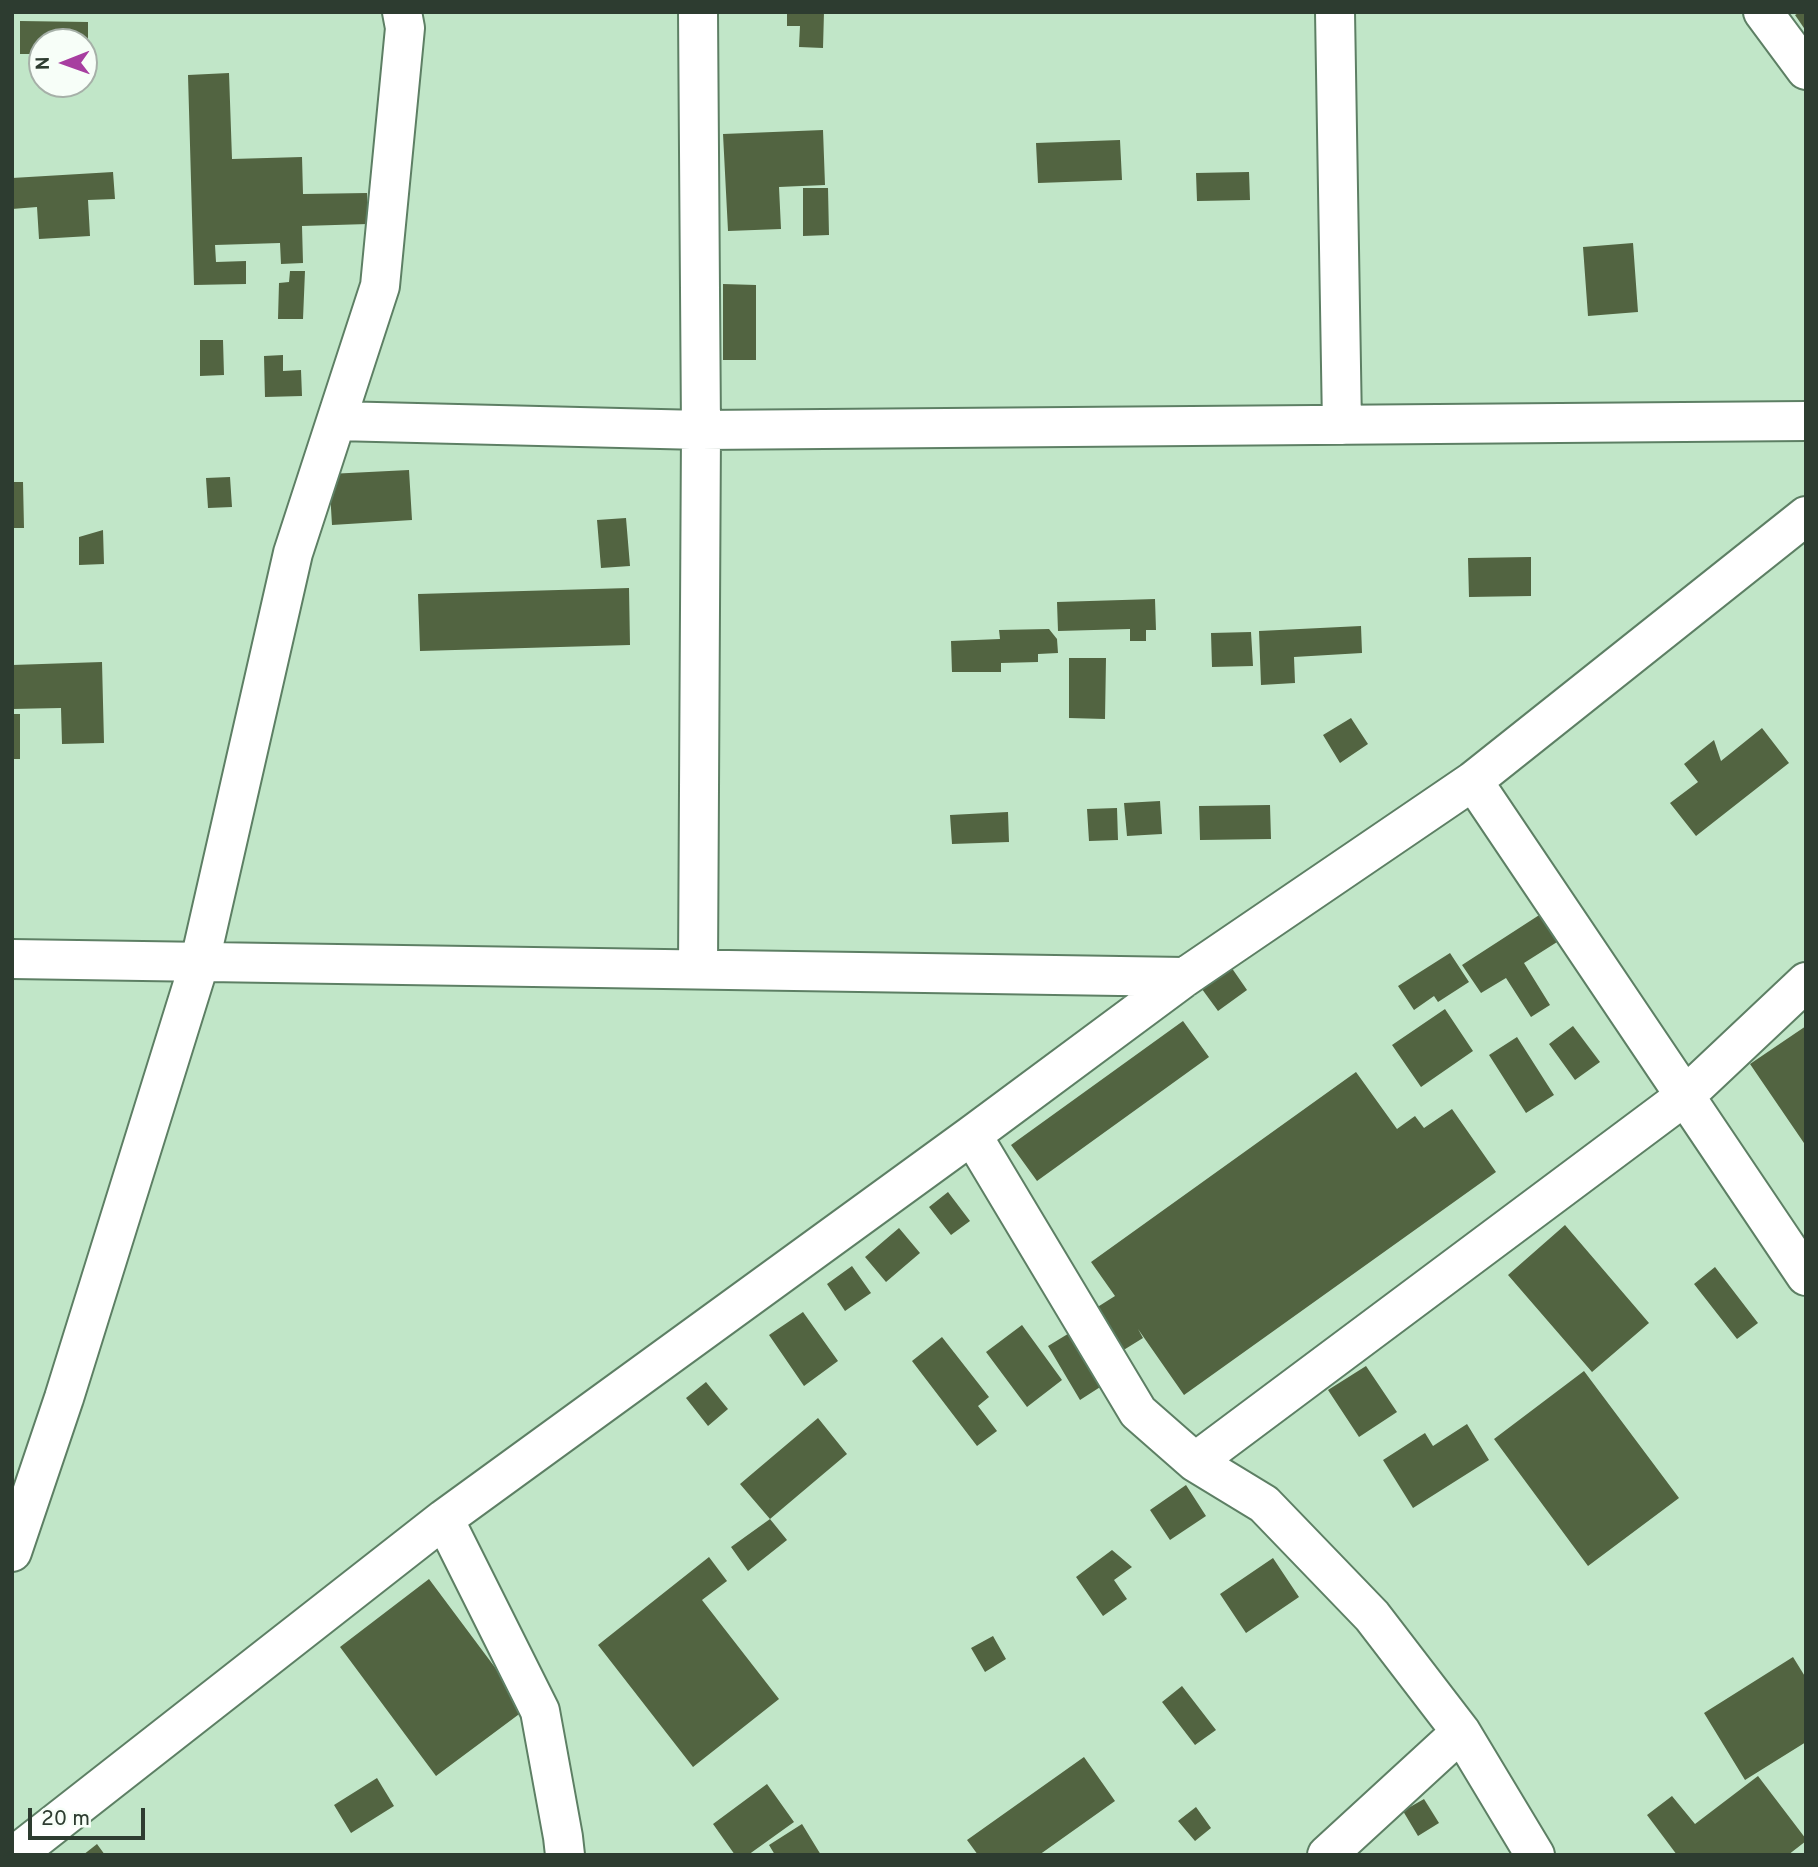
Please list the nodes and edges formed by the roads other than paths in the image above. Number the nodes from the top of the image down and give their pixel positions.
1 (402, 12) edge
2 (698, 12) edge
3 (1335, 12) edge
4 (1763, 12) edge
5 (1806, 70) edge
6 (336, 421) junction
7 (1806, 421) edge
8 (1342, 425) junction
9 (701, 430) junction
10 (1806, 516) edge
11 (1473, 781) junction
12 (12, 958) edge
13 (200, 961) junction
14 (698, 968) junction
15 (1185, 977) junction
16 (1806, 982) edge
17 (1685, 1096) junction
18 (972, 1135) junction
19 (1806, 1276) edge
20 (1195, 1462) junction
21 (444, 1519) junction
22 (12, 1552) edge
23 (1461, 1732) junction
24 (15, 1855) edge
25 (565, 1855) edge
26 (1327, 1855) edge
27 (1535, 1855) edge

1 - 6 street
2 - 9 street
3 - 8 street
4 - 5 street
6 - 9 street
6 - 13 street
7 - 8 street
8 - 9 street
9 - 14 street
10 - 11 street
11 - 15 street
11 - 17 street
12 - 13 street
13 - 14 street
13 - 22 street
14 - 15 street
15 - 18 street
16 - 17 street
17 - 19 street
17 - 20 street
18 - 20 street
18 - 21 street
20 - 23 street
21 - 24 street
21 - 25 street
23 - 26 street
23 - 27 street

